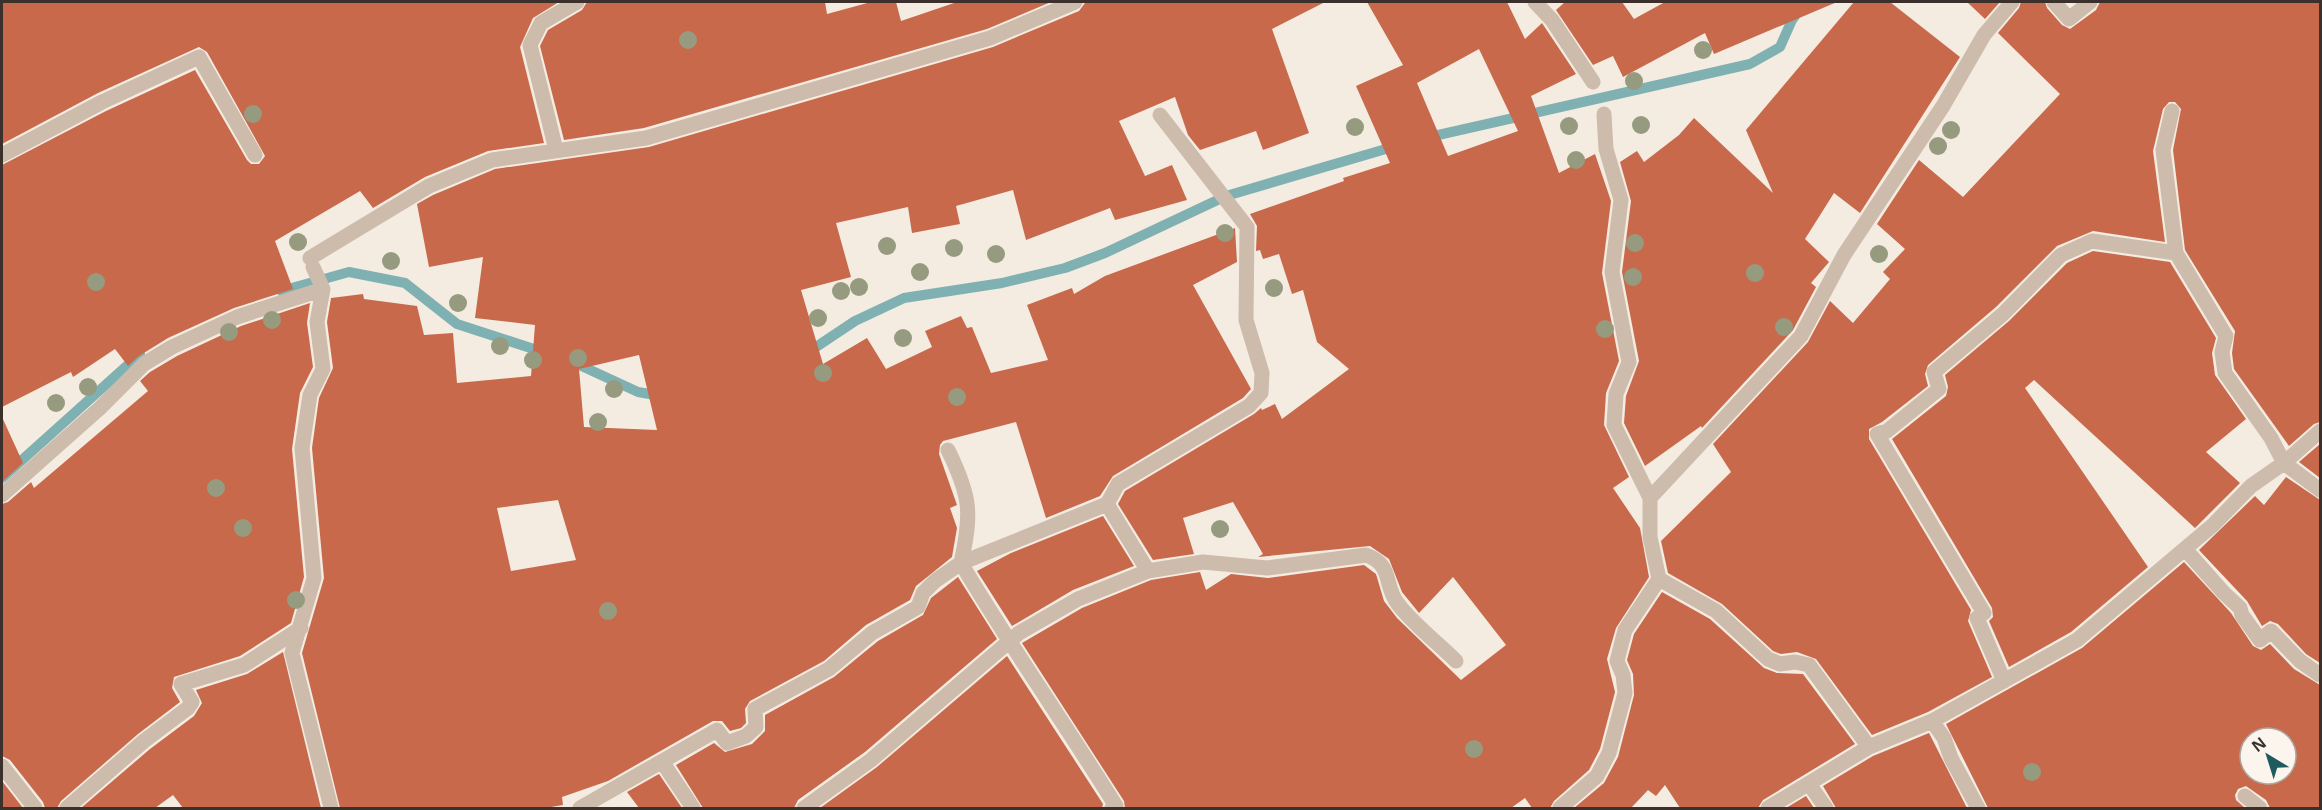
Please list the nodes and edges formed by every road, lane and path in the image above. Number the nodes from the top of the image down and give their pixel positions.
1 (577, 2) edge
2 (1075, 2) edge
3 (1535, 2) edge
4 (2012, 2) edge
5 (2054, 2) edge
6 (2090, 2) edge
7 (1593, 82) dead end
8 (2172, 111) dead end
9 (1604, 114) dead end
10 (1160, 115) dead end
11 (556, 150) junction
12 (255, 154) dead end
13 (2, 155) edge
14 (2176, 253) junction
15 (322, 287) junction
16 (2320, 431) edge
17 (948, 450) dead end
18 (2284, 463) junction
19 (2320, 490) edge
20 (2, 495) edge
21 (1650, 498) junction
22 (1107, 504) junction
23 (2185, 549) junction
24 (961, 563) junction
25 (1148, 571) junction
26 (1659, 579) junction
27 (301, 628) junction
28 (1008, 642) junction
29 (1456, 661) dead end
30 (2320, 675) edge
31 (2004, 681) junction
32 (1932, 721) junction
33 (1869, 747) junction
34 (663, 763) junction
35 (2, 766) edge
36 (1809, 784) junction
37 (2245, 796) dead end
38 (35, 808) edge
39 (67, 808) edge
40 (331, 808) edge
41 (580, 808) edge
42 (693, 808) edge
43 (804, 808) edge
44 (1112, 808) edge
45 (1560, 808) edge
46 (1768, 808) edge
47 (1826, 808) edge
48 (1978, 808) edge
49 (2260, 808) edge

1 - 11 street
2 - 11 street
3 - 7 street
4 - 21 street
5 - 6 street
8 - 14 street
9 - 21 street
10 - 22 street
11 - 15 street
12 - 13 street
14 - 18 street
14 - 31 street
15 - 20 street
15 - 27 street
16 - 18 street
17 - 24 street
18 - 19 street
18 - 23 street
21 - 26 street
22 - 24 street
22 - 25 street
23 - 30 street
23 - 31 street
24 - 28 street
24 - 34 street
25 - 28 street
25 - 29 street
26 - 33 street
26 - 45 street
27 - 39 street
27 - 40 street
28 - 43 street
28 - 44 street
31 - 32 street
32 - 33 street
32 - 48 street
33 - 36 street
34 - 41 street
34 - 42 street
35 - 38 street
36 - 46 street
36 - 47 street
37 - 49 street

